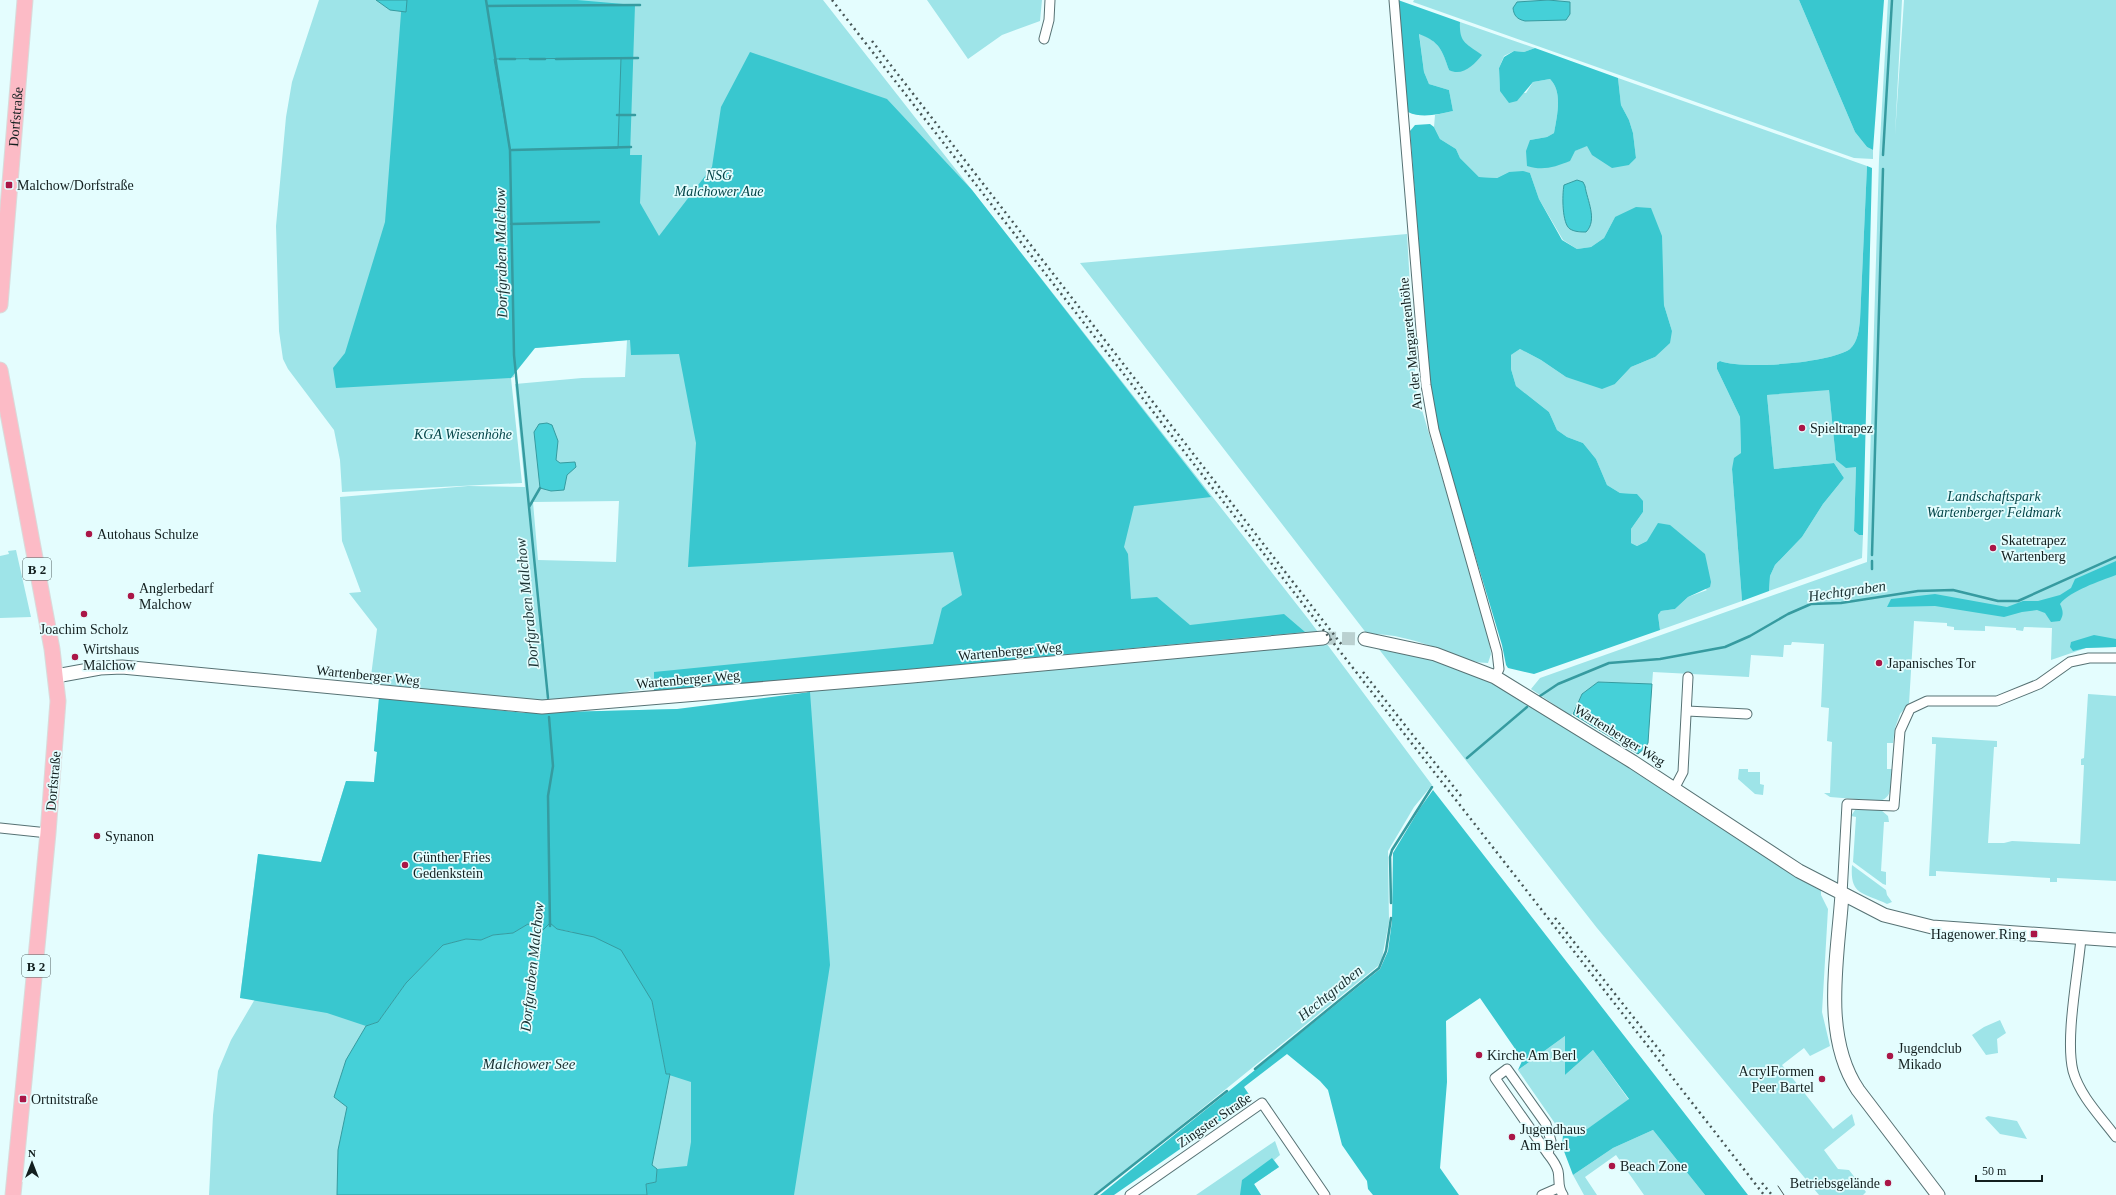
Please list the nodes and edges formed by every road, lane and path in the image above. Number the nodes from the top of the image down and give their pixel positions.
1 (25, 0) edge
2 (1050, 0) edge
3 (1394, 0) edge
4 (1044, 39) dead end
5 (0, 305) edge
6 (0, 370) edge
7 (1323, 638) tunnel mouth
8 (1365, 639) tunnel mouth
9 (2116, 658) edge
10 (56, 676) junction
11 (1495, 677) junction
12 (1688, 677) dead end
13 (1687, 711) junction
14 (1746, 714) dead end
15 (1674, 789) junction
16 (0, 828) edge
17 (48, 833) junction
18 (1842, 894) junction
19 (2081, 938) junction
20 (2116, 940) edge
21 (2116, 1137) edge
22 (1548, 1154) junction
23 (1560, 1192) edge
24 (13, 1195) edge
25 (1130, 1195) edge
26 (1325, 1195) edge
27 (1542, 1195) edge
28 (1938, 1195) edge

1 - 5 main road, Dorfstraße
2 - 4 street
3 - 11 street, An der Margaretenhöhe
6 - 10 main road, Dorfstraße / B 2
7 - 10 main road, Wartenberger Weg
8 - 11 main road, Wartenberger Weg
9 - 18 street
10 - 17 main road, Dorfstraße / B 2
11 - 15 main road, Wartenberger Weg
12 - 13 street
13 - 14 street
13 - 15 street
15 - 18 main road, Wartenberger Weg
16 - 17 street
17 - 24 main road, Dorfstraße / B 2
18 - 19 main road, Wartenberger Weg
18 - 28 main road
19 - 20 main road, Wartenberger Weg
19 - 21 street
22 - 22 street
22 - 23 street
23 - 27 street
25 - 26 street, Zingster Straße

